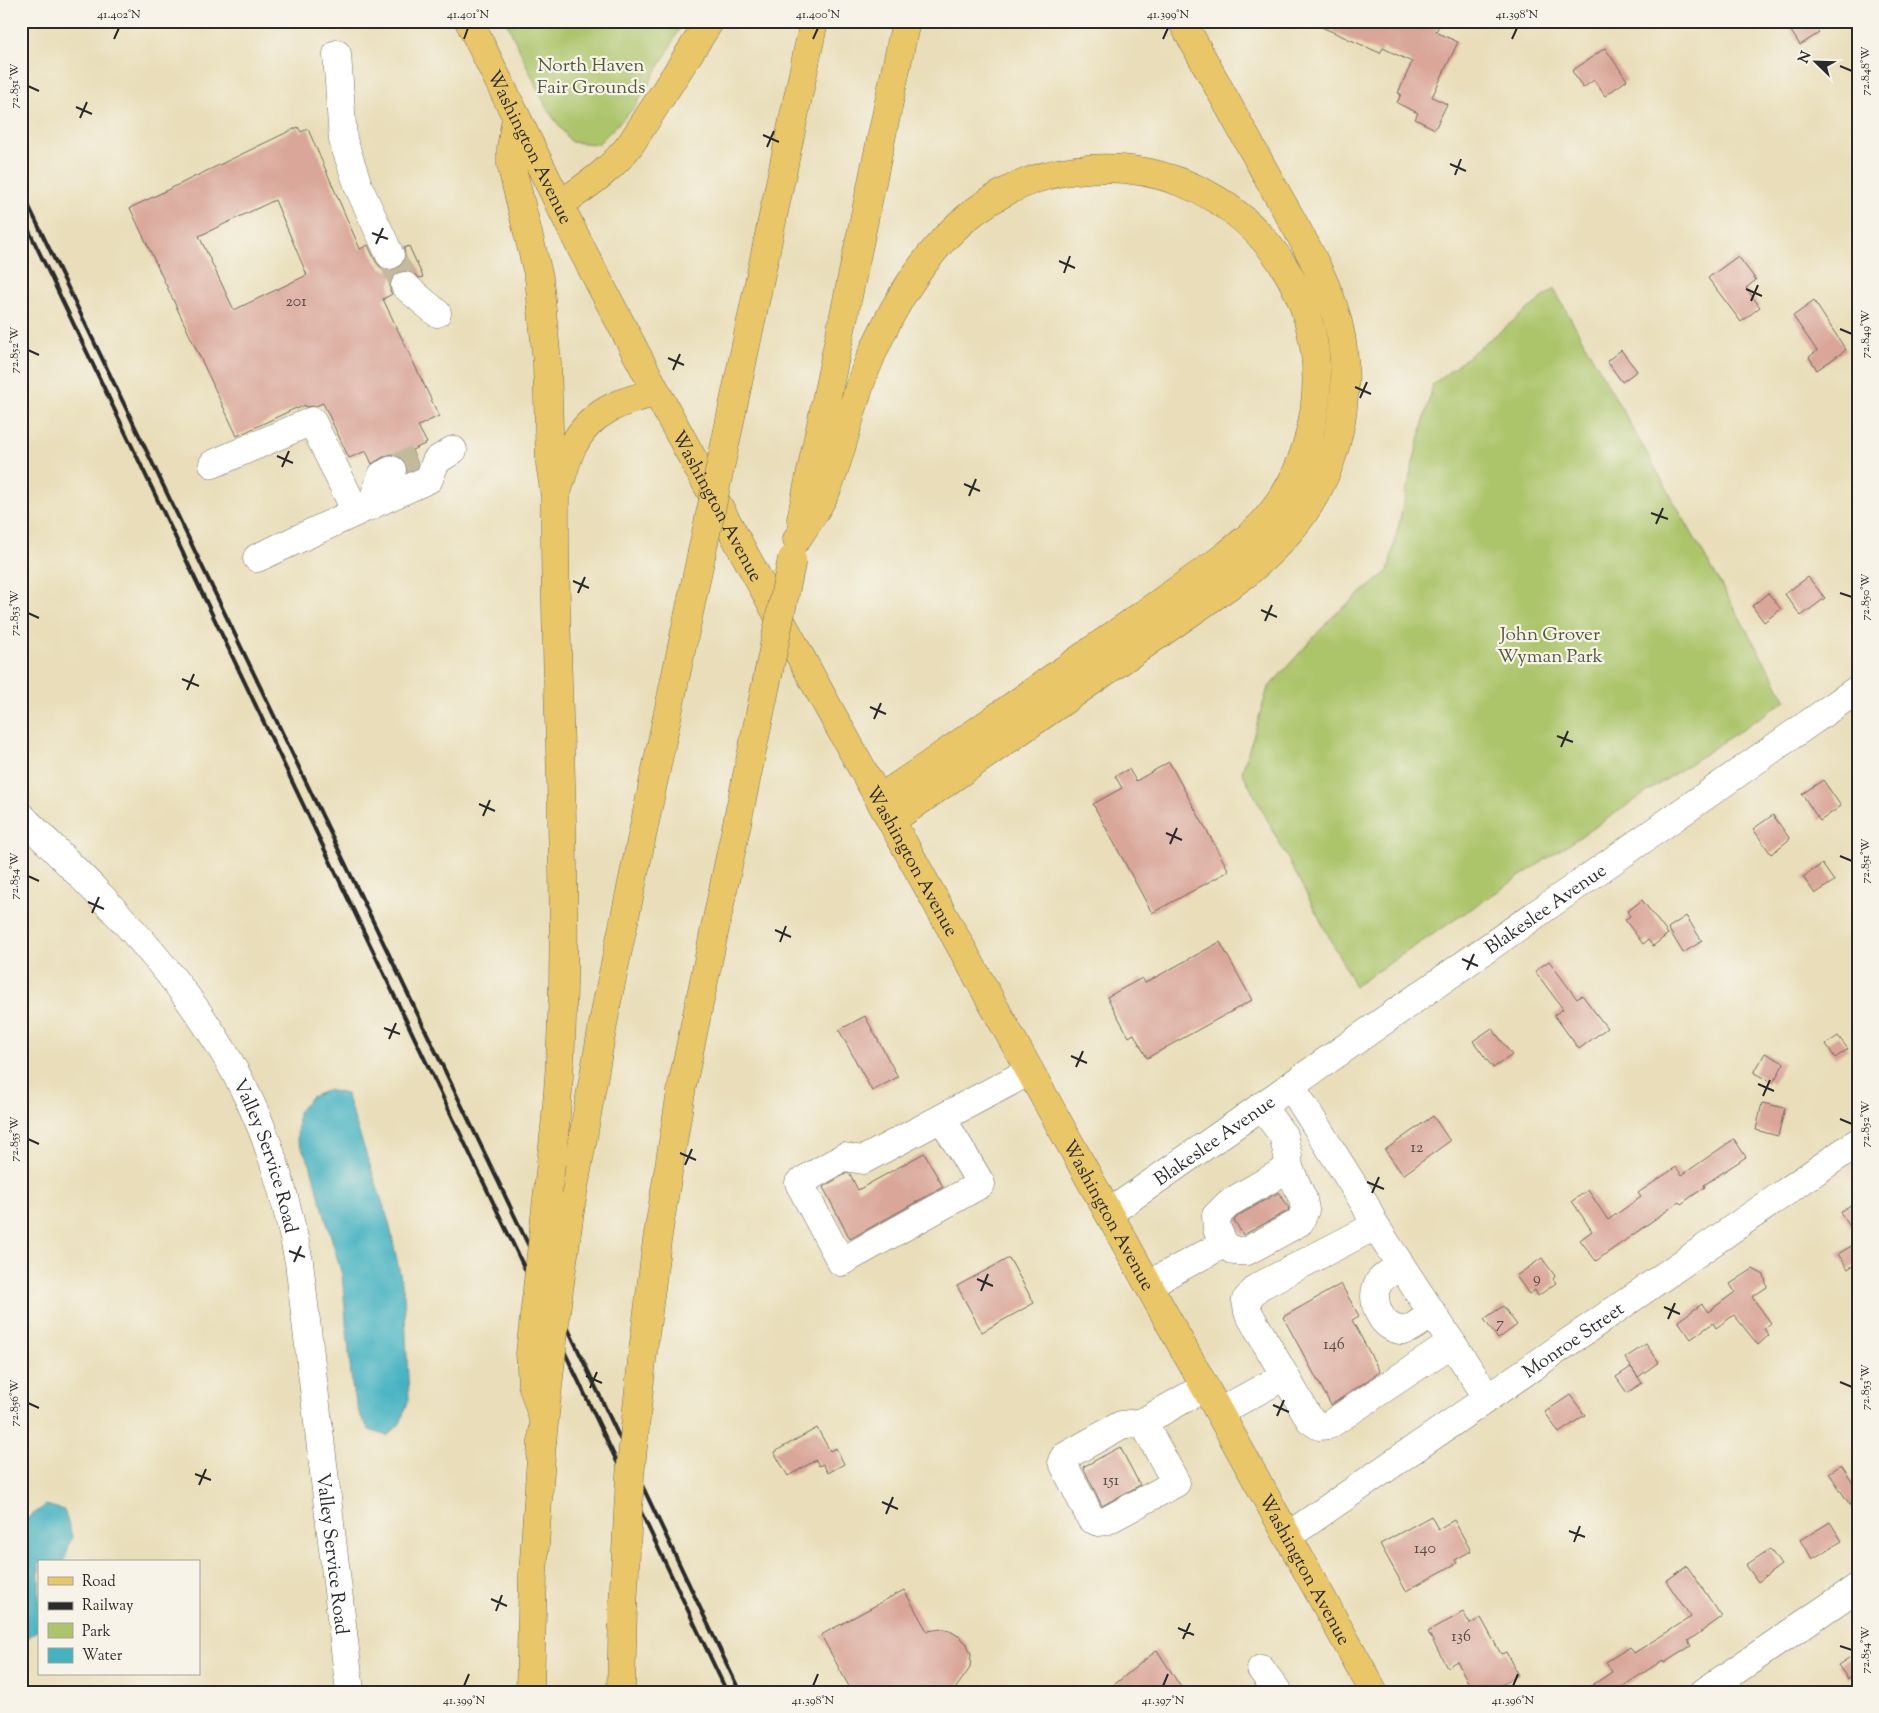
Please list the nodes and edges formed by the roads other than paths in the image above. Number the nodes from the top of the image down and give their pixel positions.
1 (469, 21) edge
2 (710, 21) edge
3 (814, 21) edge
4 (906, 21) edge
5 (1182, 21) edge
6 (337, 54) dead end
7 (516, 118) junction
8 (559, 204) junction
9 (390, 255) tunnel mouth
10 (405, 286) tunnel mouth
11 (437, 313) dead end
12 (657, 394) junction
13 (213, 464) dead end
14 (555, 496) junction
15 (363, 509) junction
16 (794, 549) junction
17 (257, 558) dead end
18 (1858, 689) edge
19 (886, 809) junction
20 (21, 816) edge
21 (1030, 1071) junction
22 (1291, 1086) junction
23 (1261, 1106) junction
24 (942, 1118) junction
25 (1858, 1142) edge
26 (1289, 1168) junction
27 (1109, 1213) junction
28 (1375, 1226) junction
29 (1224, 1244) junction
30 (1402, 1266) junction
31 (1149, 1284) junction
32 (1432, 1313) junction
33 (1452, 1343) junction
34 (1284, 1376) junction
35 (1205, 1387) junction
36 (1488, 1398) junction
37 (1219, 1412) junction
38 (1143, 1422) dead end
39 (543, 1432) junction
40 (1288, 1536) junction
41 (1858, 1587) edge
42 (1261, 1669) dead end
43 (350, 1692) edge
44 (530, 1692) edge
45 (621, 1692) edge
46 (1278, 1692) edge
47 (1374, 1692) edge
48 (1704, 1692) edge

1 - 7 main road, Washington Avenue
2 - 8 main road
3 - 39 main road, bridge
4 - 16 main road
5 - 19 main road
6 - 9 street
7 - 8 main road, Washington Avenue
7 - 14 main road
8 - 12 main road, Washington Avenue
10 - 11 street
12 - 14 main road
12 - 19 main road, Washington Avenue
13 - 15 street
14 - 39 main road, bridge
15 - 15 street
15 - 17 street
16 - 19 main road
16 - 45 main road, bridge
18 - 22 street, Blakeslee Avenue
19 - 21 main road, Washington Avenue
20 - 43 street, Valley Service Road
21 - 24 street
21 - 27 main road, Washington Avenue
22 - 23 street, Blakeslee Avenue
22 - 28 street
23 - 26 street
23 - 27 street, Blakeslee Avenue
24 - 24 street
25 - 36 street, Monroe Street
26 - 29 street
26 - 29 street
27 - 31 main road, Washington Avenue
28 - 30 street
28 - 34 street
29 - 31 street
30 - 32 street
30 - 32 street
31 - 35 main road, Washington Avenue
32 - 33 street
33 - 34 street
33 - 36 street
34 - 37 street
35 - 37 main road, Washington Avenue
35 - 38 street
36 - 40 street, Monroe Street
37 - 40 main road, Washington Avenue
39 - 44 main road
40 - 47 main road, Washington Avenue
41 - 48 street
42 - 46 street

